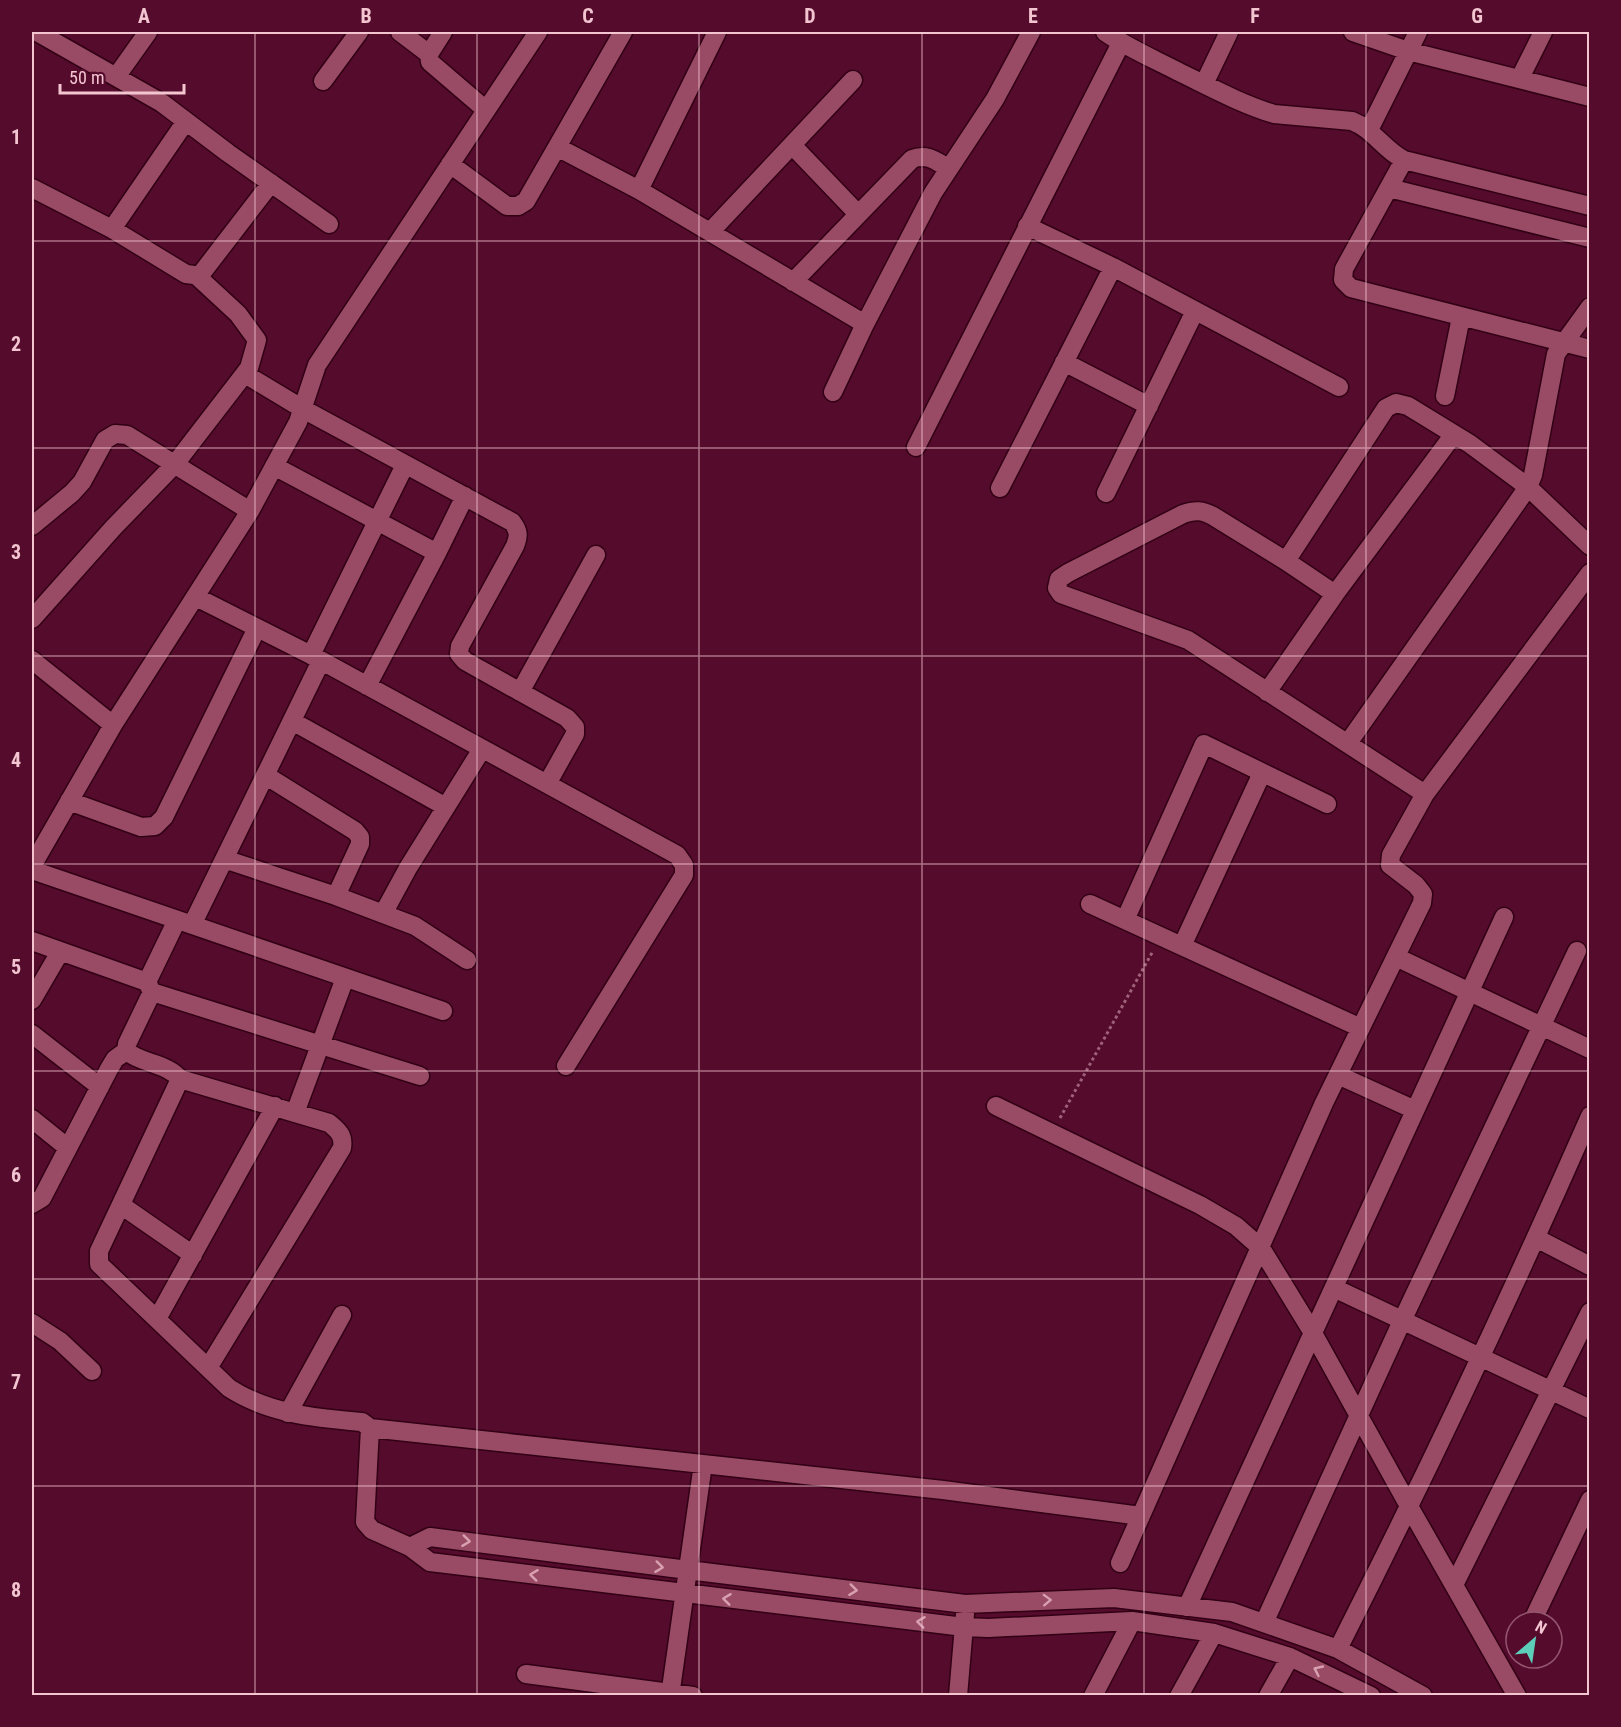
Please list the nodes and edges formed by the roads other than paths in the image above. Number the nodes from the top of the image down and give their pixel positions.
1 (37, 32) edge
2 (148, 32) edge
3 (359, 32) edge
4 (400, 32) edge
5 (443, 32) edge
6 (538, 32) edge
7 (623, 32) edge
8 (717, 32) edge
9 (1031, 32) edge
10 (1105, 32) edge
11 (1229, 32) edge
12 (1353, 32) edge
13 (1419, 32) edge
14 (1543, 32) edge
15 (32, 41) edge
16 (1121, 43) junction
17 (1408, 51) junction
18 (429, 54) junction
19 (116, 76) junction
20 (1520, 78) junction
21 (853, 80) dead end
22 (323, 81) dead end
23 (1204, 84) junction
24 (1590, 97) edge
25 (486, 110) junction
26 (186, 121) junction
27 (1369, 130) junction
28 (792, 145) junction
29 (557, 147) junction
30 (1404, 160) junction
31 (450, 164) junction
32 (948, 168) junction
33 (271, 183) junction
34 (32, 188) edge
35 (1389, 188) junction
36 (639, 190) junction
37 (1590, 206) edge
38 (858, 214) junction
39 (329, 224) dead end
40 (1027, 226) junction
41 (112, 229) junction
42 (710, 232) junction
43 (1590, 238) edge
44 (1113, 267) junction
45 (194, 275) junction
46 (793, 282) junction
47 (1590, 307) edge
48 (1195, 311) junction
49 (1461, 316) junction
50 (865, 324) junction
51 (1563, 342) junction
52 (1590, 349) edge
53 (1064, 362) junction
54 (245, 374) junction
55 (1339, 387) dead end
56 (833, 392) dead end
57 (1445, 396) dead end
58 (1149, 406) junction
59 (303, 409) junction
60 (1454, 434) junction
61 (915, 447) dead end
62 (175, 464) junction
63 (405, 465) junction
64 (274, 466) junction
65 (1000, 488) dead end
66 (1528, 488) junction
67 (1106, 493) dead end
68 (465, 496) junction
69 (250, 511) junction
70 (378, 522) junction
71 (32, 526) edge
72 (1590, 546) edge
73 (437, 553) junction
74 (596, 555) dead end
75 (1286, 561) junction
76 (1590, 573) edge
77 (1335, 594) junction
78 (196, 597) junction
79 (32, 619) edge
80 (257, 628) junction
81 (316, 658) junction
82 (32, 660) edge
83 (367, 686) junction
84 (520, 692) junction
85 (1267, 692) junction
86 (292, 721) junction
87 (113, 725) junction
88 (1348, 743) junction
89 (482, 749) junction
90 (1262, 773) junction
91 (265, 776) junction
92 (547, 784) junction
93 (1425, 794) junction
94 (69, 801) junction
95 (1327, 804) dead end
96 (446, 807) junction
97 (224, 859) junction
98 (32, 868) edge
99 (336, 896) junction
100 (1090, 904) dead end
101 (383, 914) junction
102 (1504, 916) dead end
103 (1125, 920) junction
104 (184, 923) junction
105 (32, 941) edge
106 (1182, 946) junction
107 (1577, 951) dead end
108 (60, 952) junction
109 (1396, 957) junction
110 (467, 960) dead end
111 (345, 978) junction
112 (150, 987) junction
113 (1469, 992) junction
114 (32, 1000) edge
115 (443, 1011) dead end
116 (1542, 1027) junction
117 (1361, 1028) junction
118 (32, 1034) edge
119 (321, 1044) junction
120 (1590, 1049) edge
121 (126, 1051) junction
122 (566, 1066) dead end
123 (1338, 1075) junction
124 (420, 1076) dead end
125 (180, 1079) junction
126 (100, 1087) junction
127 (275, 1106) junction
128 (996, 1106) dead end
129 (1415, 1110) junction
130 (295, 1113) junction
131 (1590, 1116) edge
132 (32, 1119) edge
133 (68, 1148) junction
134 (32, 1204) edge
135 (121, 1205) junction
136 (1536, 1238) junction
137 (1261, 1248) junction
138 (193, 1255) junction
139 (1590, 1266) edge
140 (1334, 1288) junction
141 (1590, 1311) edge
142 (342, 1315) dead end
143 (158, 1320) junction
144 (1402, 1321) junction
145 (32, 1323) edge
146 (1313, 1333) junction
147 (1480, 1358) junction
148 (208, 1368) junction
149 (92, 1371) dead end
150 (1550, 1391) junction
151 (1590, 1409) edge
152 (288, 1413) junction
153 (1358, 1415) junction
154 (370, 1428) junction
155 (703, 1464) junction
156 (1590, 1500) edge
157 (1410, 1508) junction
158 (1141, 1516) junction
159 (410, 1546) junction
160 (1120, 1563) dead end
161 (687, 1570) junction
162 (1454, 1585) junction
163 (683, 1594) junction
164 (965, 1604) junction
165 (1187, 1606) junction
166 (1538, 1610) edge
167 (1132, 1621) junction
168 (1264, 1623) junction
169 (964, 1627) junction
170 (1214, 1633) junction
171 (1338, 1649) junction
172 (1290, 1657) junction
173 (1510, 1670) edge
174 (526, 1674) dead end
175 (1507, 1676) junction
176 (670, 1694) edge
177 (1365, 1694) edge
178 (693, 1695) edge
179 (958, 1695) edge
180 (1093, 1695) edge
181 (1179, 1695) edge
182 (1268, 1695) edge
183 (1423, 1695) edge
184 (1517, 1695) edge

1 - 15 street
1 - 19 street
2 - 19 street
3 - 22 street
4 - 18 street
5 - 18 street
6 - 25 street
7 - 29 street
8 - 36 street
9 - 32 street
10 - 16 street
11 - 23 street
12 - 17 street
13 - 17 street
14 - 20 street
16 - 23 street
16 - 40 street
17 - 20 street
17 - 27 street
18 - 25 street
19 - 26 street
20 - 24 street
21 - 28 street
23 - 27 street
25 - 31 street
26 - 33 street
26 - 41 street
27 - 30 street
28 - 38 street
28 - 42 street
29 - 31 street
29 - 36 street
30 - 35 street
30 - 37 street
31 - 59 street
32 - 38 street
32 - 50 street
33 - 39 street
33 - 45 street
34 - 41 street
35 - 43 street
35 - 49 street
36 - 42 street
38 - 46 street
40 - 44 street
40 - 61 street
41 - 45 street
42 - 46 street
44 - 48 street
44 - 53 street
45 - 54 street
46 - 50 street
47 - 51 street
48 - 55 street
48 - 58 street
49 - 51 street
49 - 57 street
50 - 56 street
51 - 52 street
51 - 66 street
53 - 58 street
53 - 65 street
54 - 59 street
54 - 62 street
58 - 67 street
59 - 63 street
59 - 64 street
60 - 66 street
60 - 75 street
60 - 77 street
62 - 69 street
62 - 71 street
62 - 79 street
63 - 68 street
63 - 70 street
64 - 69 street
64 - 70 street
66 - 72 street
66 - 88 street
68 - 73 street
68 - 84 street
69 - 78 street
70 - 73 street
70 - 81 street
73 - 83 street
74 - 84 street
75 - 77 street
75 - 85 street
76 - 93 street
77 - 85 street
78 - 80 street
78 - 87 street
80 - 81 street
80 - 94 street
81 - 83 street
81 - 86 street
82 - 87 street
83 - 89 street
84 - 92 street
85 - 88 street
86 - 91 street
86 - 96 street
87 - 94 street
88 - 93 street
89 - 92 street
89 - 96 street
90 - 95 street
90 - 103 street
90 - 106 street
91 - 97 street
91 - 99 street
92 - 122 street
93 - 109 street
94 - 98 street
96 - 101 street
97 - 99 street
97 - 104 street
98 - 104 street
99 - 101 street
100 - 103 street
101 - 110 street
102 - 113 street
103 - 106 street
104 - 111 street
104 - 112 street
105 - 108 street
106 - 117 street
107 - 116 street
108 - 112 street
108 - 114 street
109 - 113 street
109 - 117 street
111 - 115 street
111 - 119 street
112 - 119 street
112 - 121 street
113 - 116 street
113 - 129 street
116 - 120 street
116 - 144 street
117 - 123 street
118 - 126 street
119 - 124 street
119 - 130 street
121 - 125 street
121 - 126 street
123 - 129 street
123 - 137 street
125 - 127 street
125 - 135 street
126 - 133 street
127 - 130 street
127 - 138 street
128 - 137 street
129 - 140 street
130 - 148 street
131 - 136 street
132 - 133 street
133 - 134 street
135 - 138 street
135 - 143 street
136 - 139 street
136 - 147 street
137 - 146 street
137 - 158 street
138 - 143 street
140 - 144 street
140 - 146 street
141 - 150 street
142 - 152 street
143 - 148 street
144 - 147 street
144 - 153 street
145 - 149 street
146 - 153 street
146 - 165 street
147 - 150 street
147 - 157 street
148 - 152 street
150 - 151 street
150 - 162 street
152 - 154 street
153 - 157 street
153 - 168 street
154 - 155 street
154 - 159 street
155 - 158 street
155 - 161 street
156 - 166 street
157 - 162 street
157 - 171 street
158 - 160 street
159 -> 161 street
163 -> 159 street
161 - 163 street
161 -> 164 street
162 - 175 street
169 -> 163 street
163 - 176 street
164 -> 165 street
164 - 169 street
165 - 168 street
167 - 169 street
167 - 170 street
167 - 180 street
168 - 171 street
169 - 179 street
170 - 172 street
170 - 181 street
171 - 183 street
177 -> 172 street
172 - 182 street
173 - 175 street
174 - 176 street
175 - 184 street
176 - 178 street

